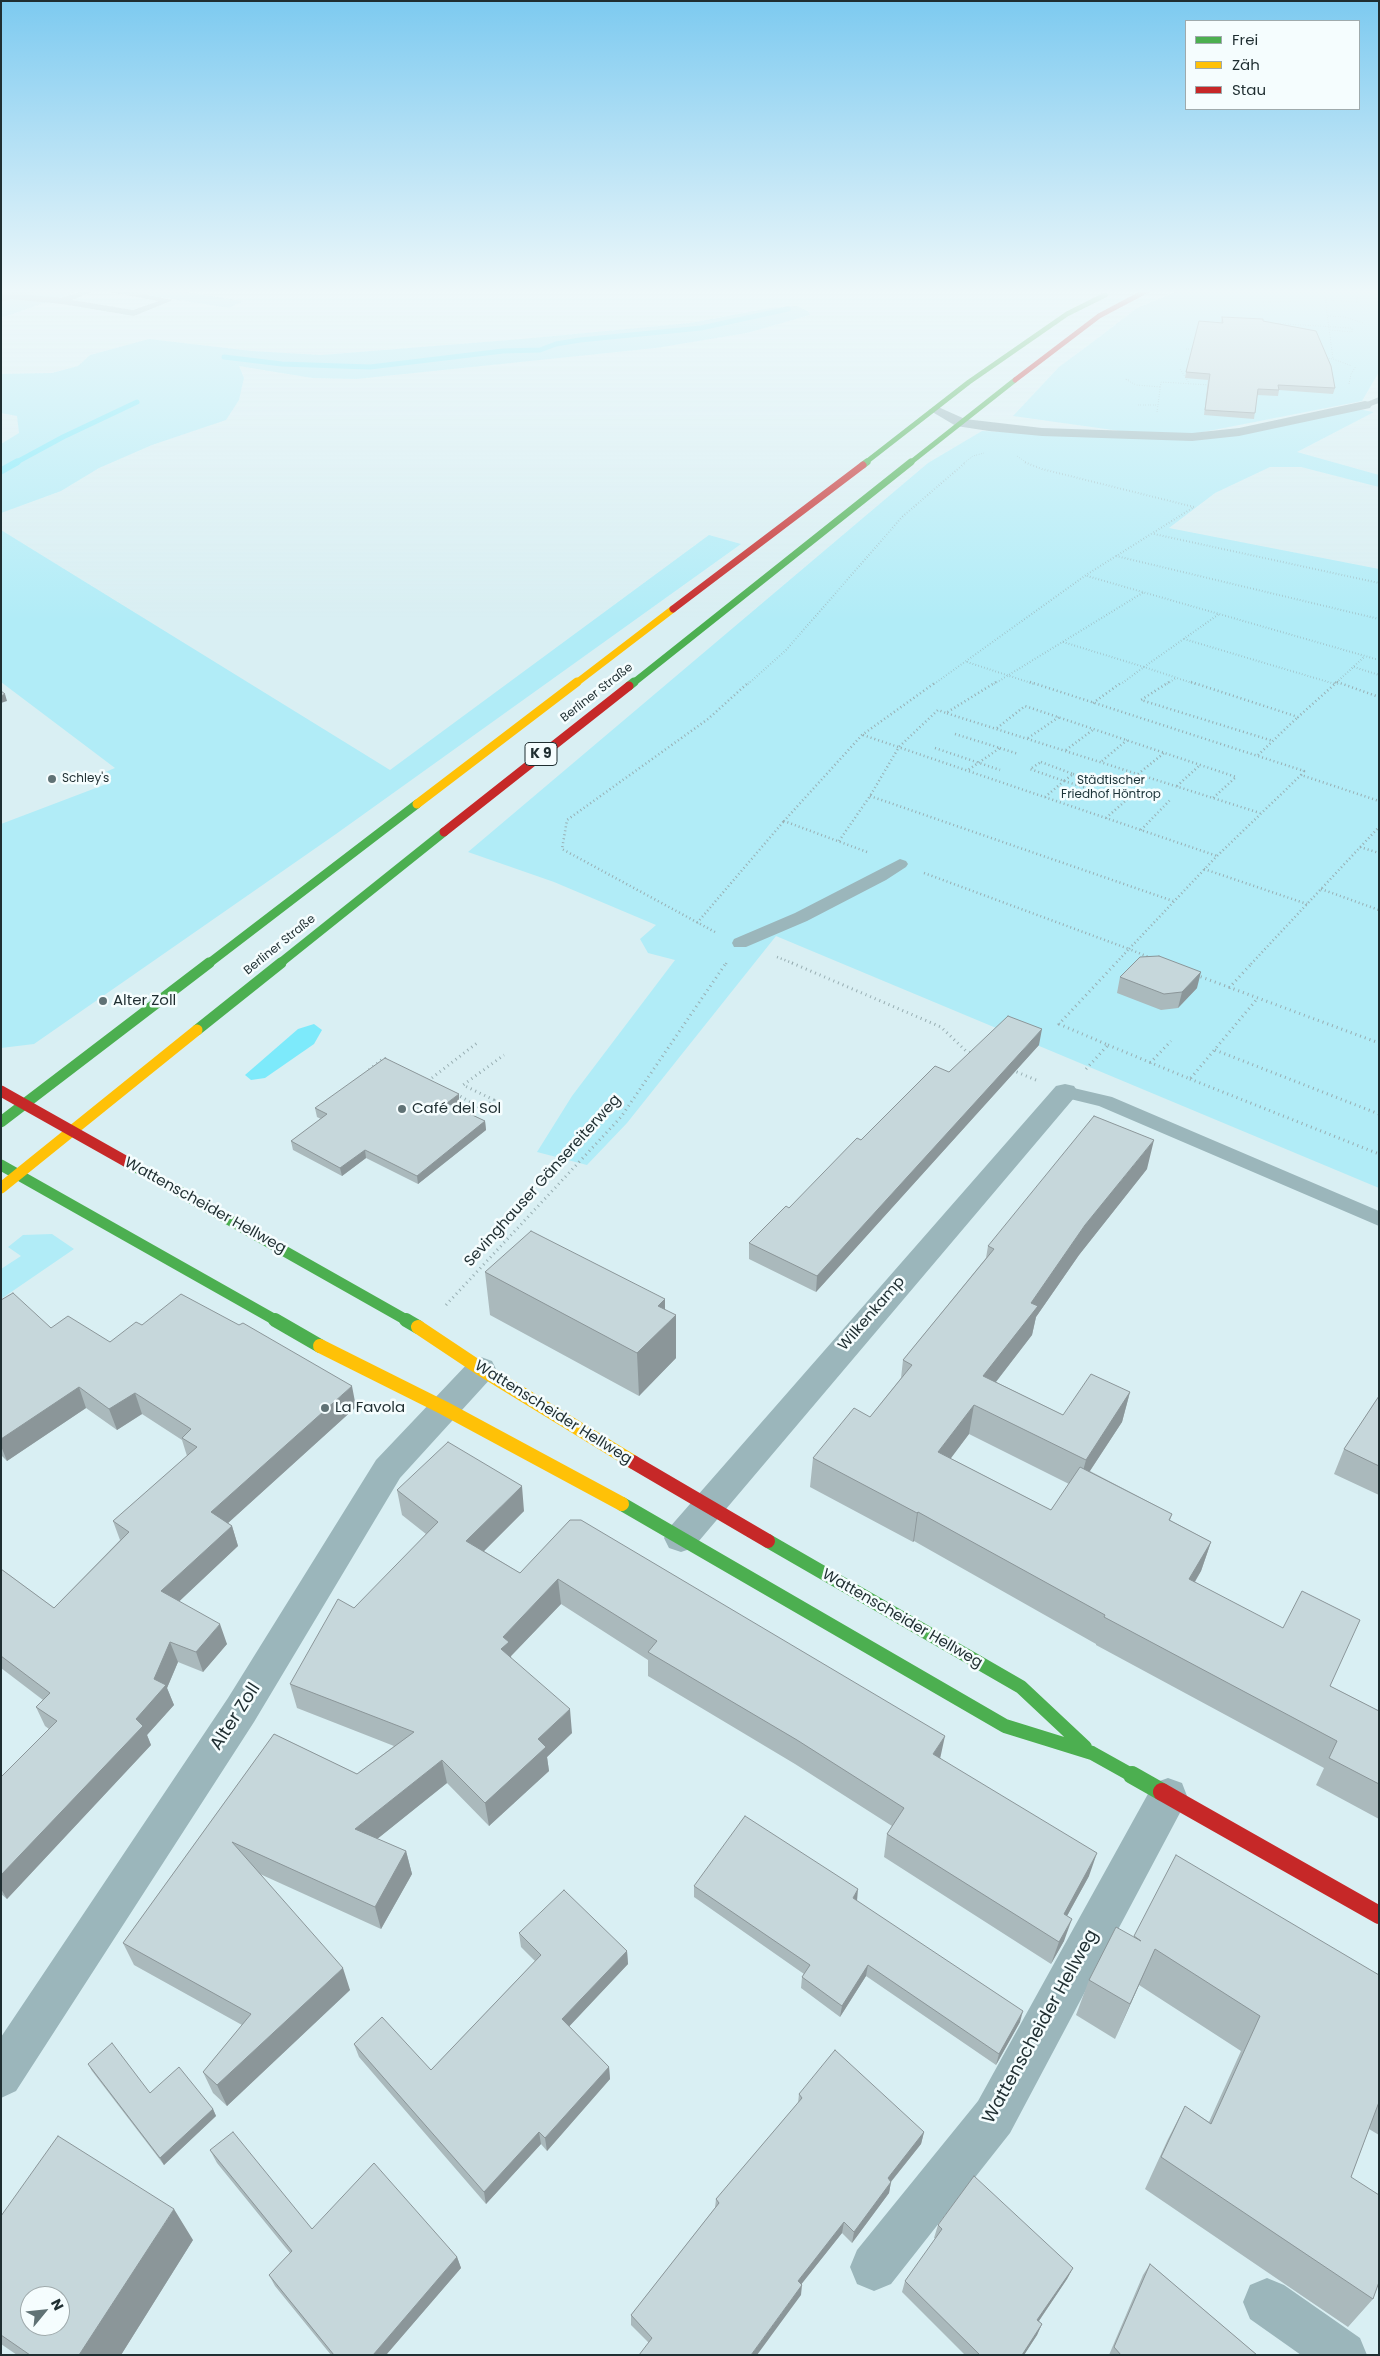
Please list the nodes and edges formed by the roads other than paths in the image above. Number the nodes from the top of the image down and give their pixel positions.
1 (948, 400) edge
2 (990, 400) edge
3 (1372, 402) edge
4 (936, 410) junction
5 (973, 413) junction
6 (961, 423) junction
7 (1092, 434) junction
8 (900, 864) road end
9 (740, 943) road end
10 (1, 1091) edge
11 (1065, 1092) joint
12 (25, 1104) junction
13 (1, 1122) edge
14 (72, 1131) junction
15 (1, 1165) edge
16 (18, 1175) junction
17 (1, 1188) edge
18 (1379, 1219) edge
19 (481, 1369) junction
20 (444, 1408) junction
21 (709, 1507) junction
22 (681, 1538) junction
23 (1092, 1753) junction
24 (1168, 1796) junction
25 (1379, 1916) edge
26 (1, 2076) edge
27 (874, 2267) dead end
28 (1267, 2302) dead end
29 (1343, 2355) edge

1 - 4 main road, Berliner Straße / K 9
2 - 5 main road, Berliner Straße / K 9
3 - 7 street
4 - 5 street
4 - 6 street
4 - 12 main road, Berliner Straße / K 9
5 - 6 main road, Berliner Straße / K 9
5 - 7 street
6 - 7 street
6 - 14 main road, Berliner Straße / K 9
8 - 9 lane
10 - 12 main road, Wattenscheider Hellweg
11 - 18 lane
11 - 21 street, Wilkenkamp
12 - 13 main road, Berliner Straße
12 - 14 main road, Wattenscheider Hellweg
14 - 16 main road, Berliner Straße
14 - 19 main road, Wattenscheider Hellweg
15 - 16 main road, Wattenscheider Hellweg
16 - 17 main road, Berliner Straße
16 - 20 main road, Wattenscheider Hellweg
19 - 20 street, Alter Zoll
19 - 21 main road, Wattenscheider Hellweg
20 - 22 main road, Wattenscheider Hellweg
20 - 26 street, Alter Zoll
21 - 22 street, Wilkenkamp
21 - 23 main road, Wattenscheider Hellweg
22 - 23 main road, Wattenscheider Hellweg
23 - 24 main road, Wattenscheider Hellweg
24 - 25 main road, Wattenscheider Hellweg
24 - 27 street, Wattenscheider Hellweg
28 - 29 street

